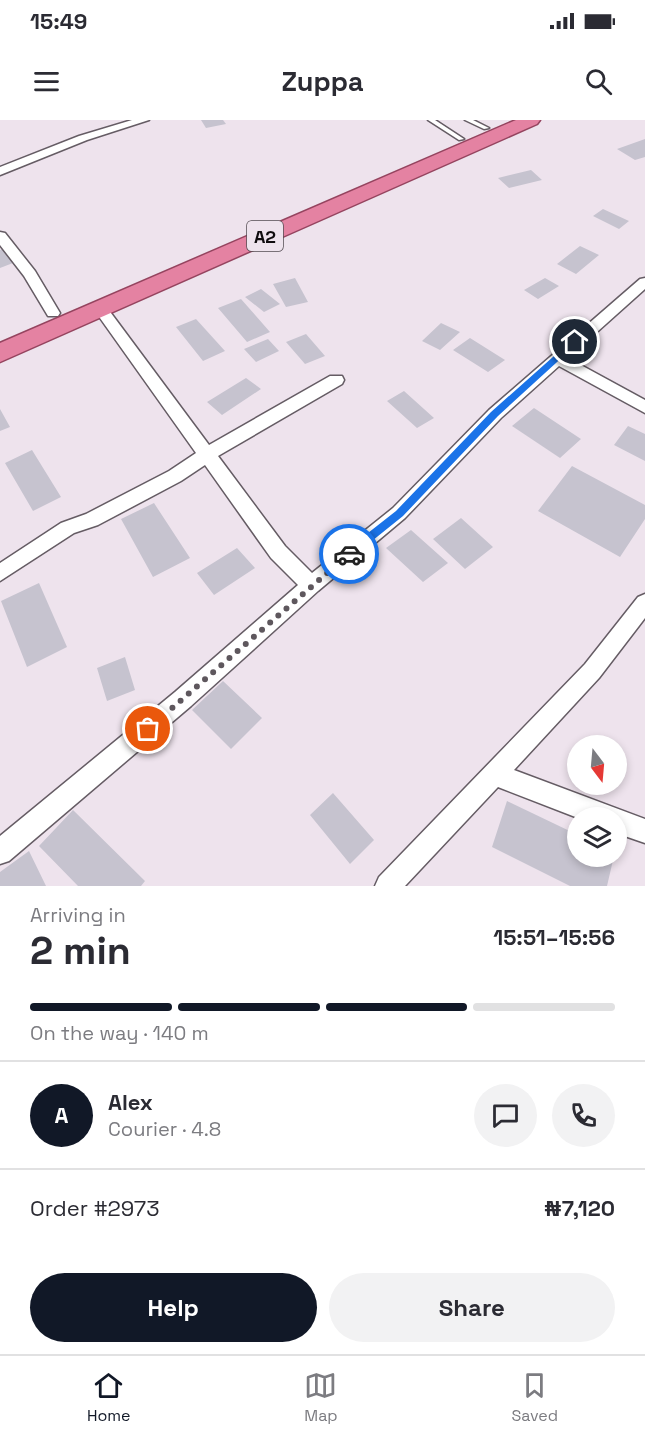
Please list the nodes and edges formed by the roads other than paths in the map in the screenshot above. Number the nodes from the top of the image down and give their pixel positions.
1 (144, 120) edge
2 (423, 120) edge
3 (531, 120) edge
4 (433, 122) edge
5 (480, 127) edge
6 (0, 171) edge
7 (0, 236) edge
8 (645, 282) edge
9 (100, 308) junction
10 (53, 313) junction
11 (0, 336) edge
12 (0, 353) edge
13 (558, 359) junction
14 (336, 380) dead end
15 (645, 407) edge
16 (207, 454) junction
17 (0, 573) edge
18 (311, 585) junction
19 (645, 603) edge
20 (495, 774) junction
21 (578, 807) edge
22 (627, 825) edge
23 (645, 831) edge
24 (0, 852) edge
25 (388, 886) edge

1 - 6 street
2 - 4 lane
3 - 9 highway, A2
4 - 5 lane
5 - 10 highway, A2
7 - 10 street
8 - 13 street
9 - 12 highway, A2
9 - 16 street
10 - 11 highway, A2
13 - 15 street
13 - 18 street
14 - 16 street
16 - 17 street
16 - 18 street
18 - 24 street
19 - 20 street
20 - 21 street
20 - 25 street
22 - 23 street

